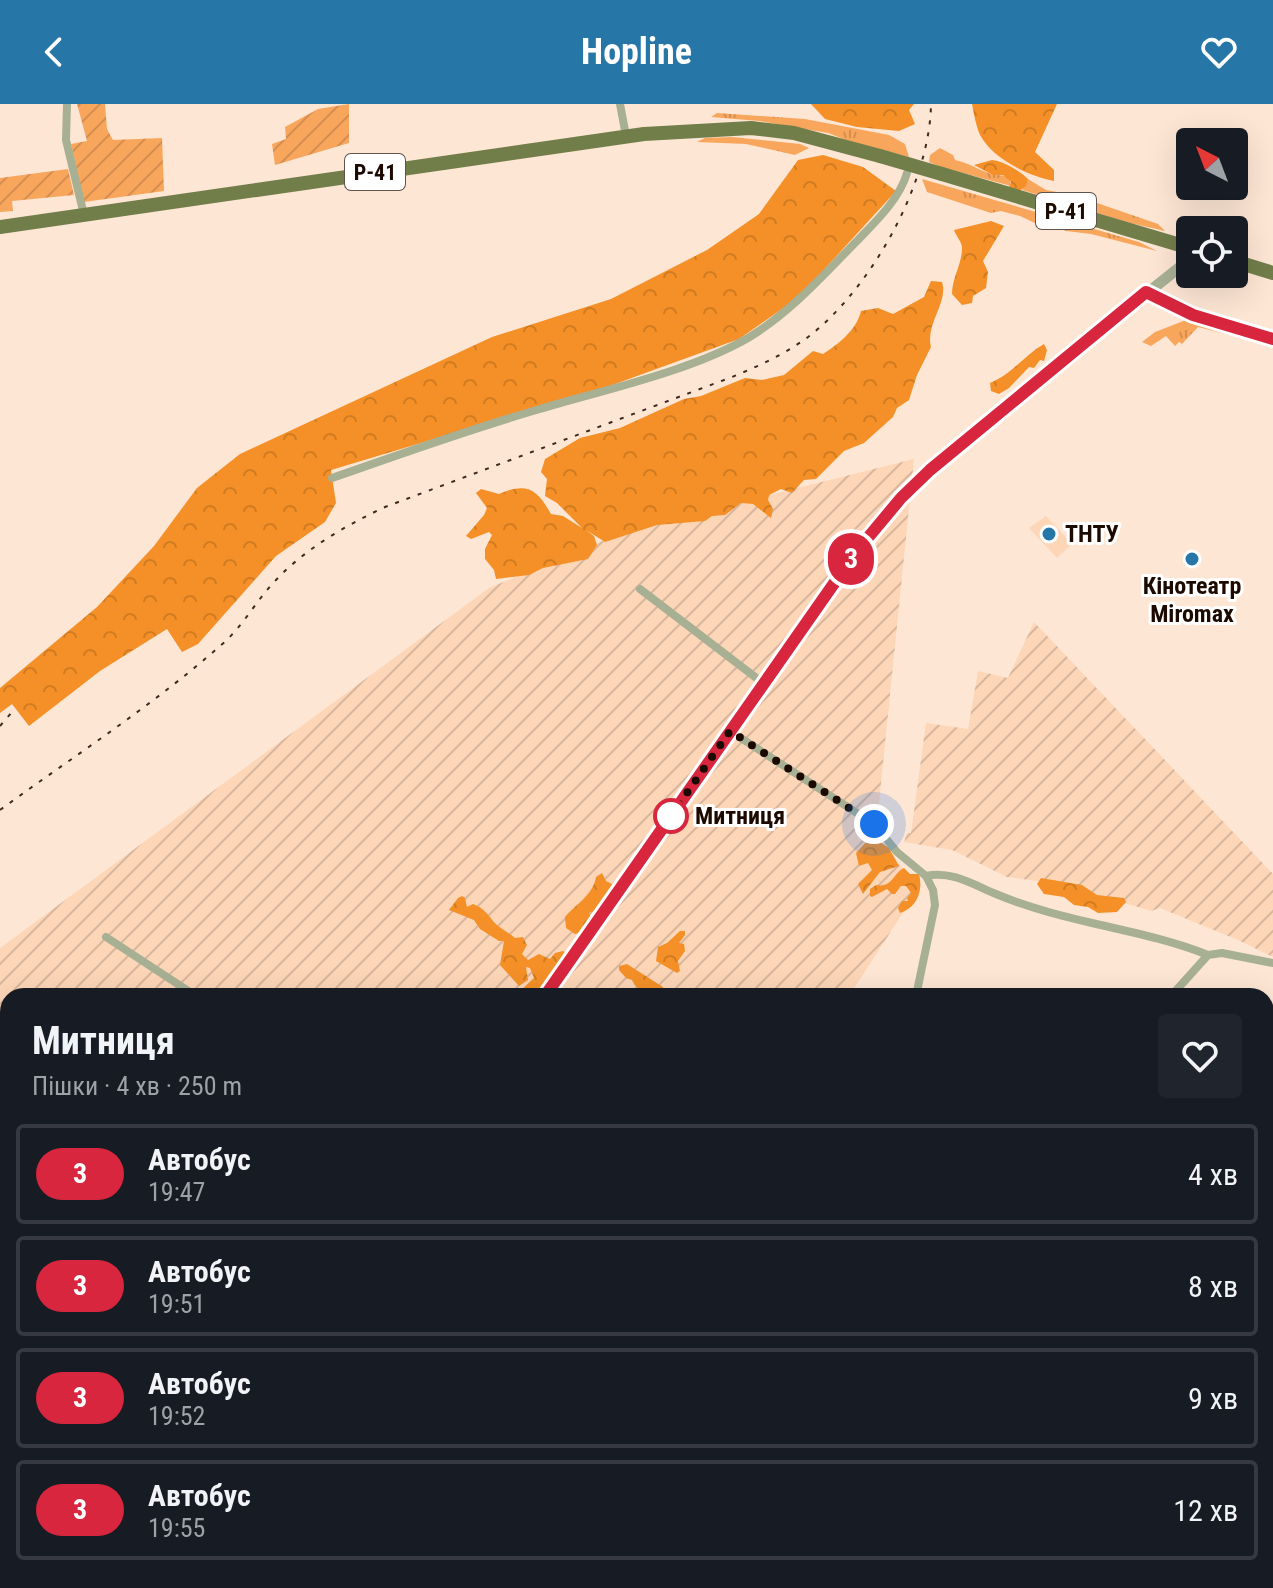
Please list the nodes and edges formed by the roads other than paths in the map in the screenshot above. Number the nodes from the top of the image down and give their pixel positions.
1 (67, 104) edge
2 (620, 104) edge
3 (626, 136) junction
4 (907, 173) dead end
5 (84, 215) junction
6 (0, 227) edge
7 (1176, 244) edge
8 (1248, 265) edge
9 (1176, 270) edge
10 (1273, 273) edge
11 (1146, 292) junction
12 (1273, 339) edge
13 (332, 478) dead end
14 (640, 589) dead end
15 (763, 683) junction
16 (730, 731) junction
17 (926, 876) junction
18 (106, 937) dead end
19 (1208, 955) junction
20 (1273, 963) edge
21 (184, 988) edge
22 (551, 988) edge
23 (918, 988) edge
24 (1178, 988) edge

1 - 5 street
2 - 3 street
3 - 5 main road, Р-41
3 - 7 main road, Р-41, bridge
4 - 13 street
5 - 6 main road, Р-41
8 - 10 main road
9 - 11 street
11 - 12 street
11 - 15 street
14 - 15 street
15 - 16 street
16 - 17 street
16 - 22 street
17 - 19 street
17 - 23 street
18 - 21 street
19 - 20 street
19 - 24 street

